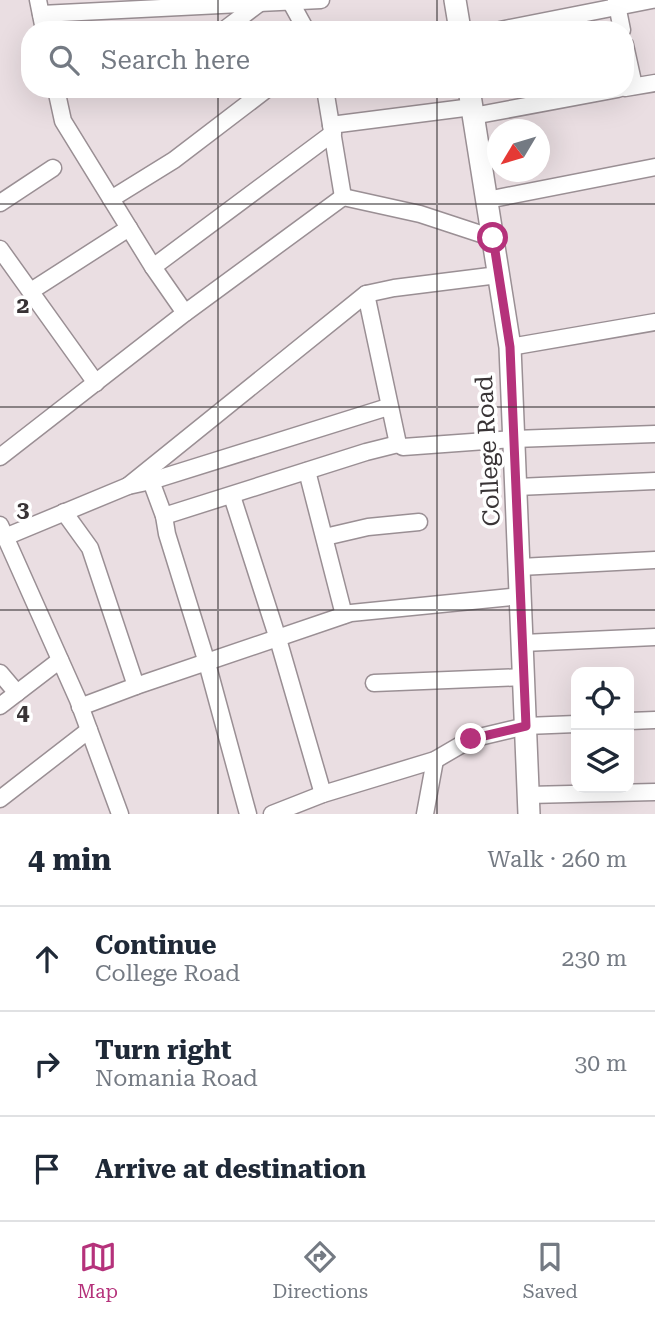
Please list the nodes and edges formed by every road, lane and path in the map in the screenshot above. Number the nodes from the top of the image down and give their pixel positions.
1 (455, 0) edge
2 (652, 0) edge
3 (289, 1) edge
4 (321, 1) edge
5 (261, 2) junction
6 (616, 3) edge
7 (41, 15) edge
8 (236, 21) edge
9 (301, 21) edge
10 (456, 21) edge
11 (539, 21) edge
12 (620, 21) edge
13 (655, 83) edge
14 (634, 87) edge
15 (58, 98) edge
16 (255, 98) edge
17 (327, 98) edge
18 (530, 98) edge
19 (472, 104) edge
20 (332, 129) junction
21 (655, 167) edge
22 (52, 168) dead end
23 (343, 197) junction
24 (111, 199) junction
25 (486, 200) junction
26 (0, 203) edge
27 (129, 228) junction
28 (493, 238) junction
29 (0, 249) edge
30 (153, 267) junction
31 (498, 275) junction
32 (31, 291) junction
33 (366, 294) junction
34 (185, 313) junction
35 (655, 323) edge
36 (510, 347) junction
37 (96, 383) junction
38 (388, 407) junction
39 (655, 434) edge
40 (514, 439) junction
41 (398, 444) junction
42 (0, 457) edge
43 (307, 471) junction
44 (151, 481) junction
45 (655, 481) edge
46 (128, 486) junction
47 (517, 487) junction
48 (232, 496) junction
49 (64, 512) junction
50 (164, 516) junction
51 (419, 522) dead end
52 (3, 531) edge
53 (325, 537) junction
54 (655, 560) edge
55 (520, 567) junction
56 (521, 596) junction
57 (345, 615) junction
58 (655, 637) edge
59 (278, 639) junction
60 (523, 643) junction
61 (60, 660) junction
62 (207, 663) junction
63 (0, 673) edge
64 (524, 677) junction
65 (374, 683) dead end
66 (136, 686) junction
67 (17, 693) junction
68 (0, 706) edge
69 (80, 707) junction
70 (655, 720) edge
71 (634, 721) edge
72 (571, 724) edge
73 (526, 726) junction
74 (89, 730) junction
75 (435, 760) junction
76 (655, 792) edge
77 (323, 794) junction
78 (0, 799) edge
79 (529, 805) edge
80 (120, 814) edge
81 (248, 814) edge
82 (272, 814) edge
83 (425, 814) edge

1 - 10 main road
2 - 6 street
3 - 4 street
3 - 5 street
3 - 9 street
5 - 7 street
5 - 8 street
6 - 11 street
6 - 12 street
13 - 14 street
15 - 24 street
16 - 24 street
17 - 20 street
18 - 19 street
19 - 20 street
19 - 25 main road, College Road
20 - 23 street
20 - 30 street
21 - 25 street
22 - 26 street
23 - 28 street
23 - 34 street
24 - 27 street
25 - 28 main road, College Road
27 - 30 street
27 - 32 street
28 - 31 main road, College Road
29 - 32 street
30 - 34 street
31 - 33 street
31 - 36 main road, College Road
32 - 37 street
33 - 38 street
33 - 46 street
34 - 37 street
35 - 36 street
36 - 40 main road, College Road
37 - 42 street
38 - 41 street
38 - 44 street
39 - 40 street
40 - 41 street
40 - 47 main road, College Road
41 - 43 street
43 - 48 street
43 - 53 street
44 - 46 street
44 - 50 street
45 - 47 street
46 - 49 street
47 - 55 main road, College Road
48 - 50 street
48 - 59 street
49 - 52 street
49 - 66 street
50 - 62 street
51 - 53 street
52 - 61 street
53 - 57 street
54 - 55 street
55 - 56 main road, College Road
56 - 57 street
56 - 60 main road, College Road
57 - 59 street
58 - 60 street
59 - 62 street
59 - 77 street
60 - 64 main road, College Road
61 - 67 street
61 - 69 street
62 - 66 street
62 - 81 street
63 - 67 street
64 - 65 street
64 - 73 main road, College Road
66 - 69 street
67 - 68 street
69 - 74 street
70 - 71 street
72 - 73 street
73 - 75 street
73 - 79 main road, College Road
74 - 78 street
74 - 80 street
75 - 77 street
75 - 83 street
76 - 79 street
77 - 82 street

